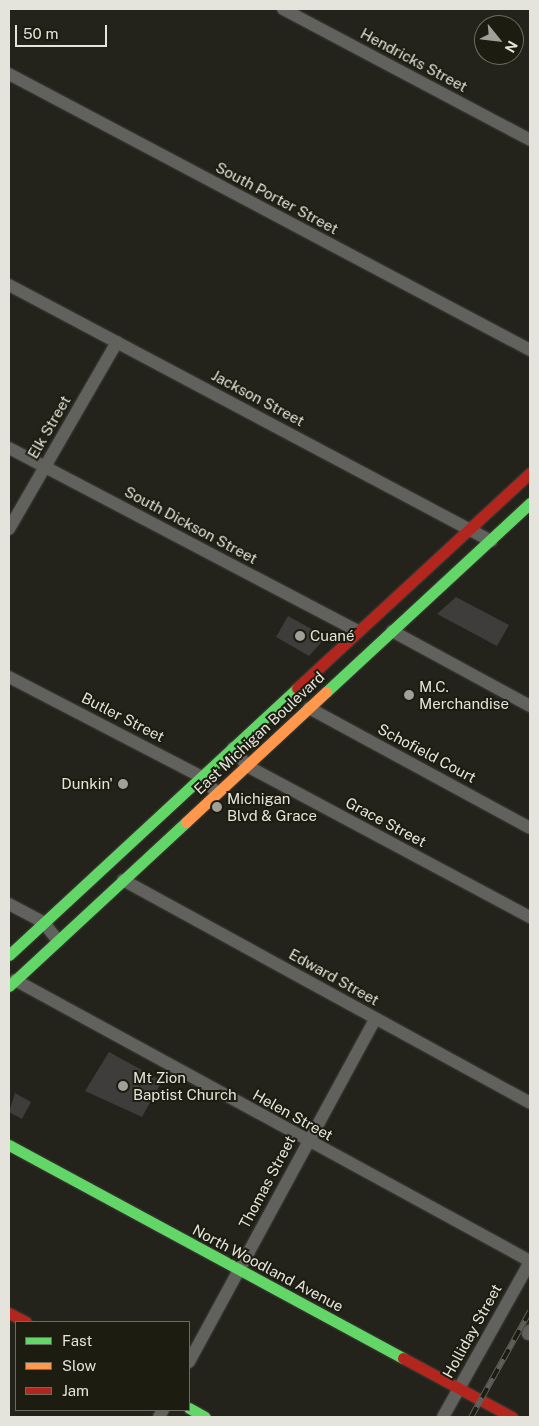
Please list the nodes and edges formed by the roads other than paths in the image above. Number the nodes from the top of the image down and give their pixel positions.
1 (283, 9) edge
2 (9, 74) edge
3 (530, 140) edge
4 (9, 285) edge
5 (117, 342) junction
6 (530, 350) edge
7 (9, 448) edge
8 (45, 466) junction
9 (530, 473) edge
10 (530, 503) edge
11 (9, 529) edge
12 (469, 529) junction
13 (491, 541) junction
14 (358, 631) junction
15 (392, 631) junction
16 (9, 678) edge
17 (530, 706) edge
18 (309, 708) junction
19 (233, 748) junction
20 (247, 766) junction
21 (202, 777) junction
22 (217, 792) junction
23 (530, 828) edge
24 (123, 880) junction
25 (9, 904) edge
26 (530, 917) edge
27 (44, 923) junction
28 (58, 941) junction
29 (9, 956) edge
30 (12, 983) edge
31 (375, 1018) junction
32 (530, 1102) edge
33 (308, 1142) junction
34 (9, 1145) edge
35 (530, 1261) edge
36 (239, 1269) junction
37 (9, 1313) edge
38 (24, 1321) edge
39 (190, 1360) edge
40 (459, 1388) junction
41 (190, 1409) edge
42 (508, 1416) edge
43 (205, 1417) edge
44 (443, 1417) edge

1 - 3 street, Hendricks Street
2 - 6 street, South Porter Street
4 - 5 street, Jackson Street
5 - 8 street, Elk Street
5 - 12 street, Jackson Street
7 - 8 street, South Dickson Street
8 - 11 street, Elk Street
8 - 14 street, South Dickson Street
9 - 12 main road, East Michigan Boulevard
10 - 13 main road, East Michigan Boulevard
12 - 13 street, Jackson Street
12 - 14 main road, East Michigan Boulevard
13 - 15 main road, East Michigan Boulevard
14 - 19 main road, East Michigan Boulevard
15 - 17 street
15 - 18 main road, East Michigan Boulevard
16 - 21 street, Butler Street
18 - 20 main road, East Michigan Boulevard
18 - 23 street, Schofield Court
19 - 20 street, Grace Street
19 - 21 main road, East Michigan Boulevard
20 - 22 main road, East Michigan Boulevard
20 - 26 street, Grace Street
21 - 22 street, Butler Street
21 - 27 main road, East Michigan Boulevard
22 - 24 main road, East Michigan Boulevard
24 - 28 main road, East Michigan Boulevard
24 - 31 street, Edward Street
25 - 27 street
27 - 28 street
27 - 29 main road, East Michigan Boulevard
28 - 30 main road, East Michigan Boulevard
30 - 33 street, Helen Street
31 - 32 street, Edward Street
31 - 33 street, Thomas Street
33 - 35 street, Helen Street
33 - 36 street, Thomas Street
34 - 36 main road, North Woodland Avenue
35 - 40 street, Holliday Street
36 - 39 street, Thomas Street
36 - 40 main road, North Woodland Avenue
37 - 38 main road
40 - 42 main road, North Woodland Avenue
40 - 44 street, Holliday Street
41 - 43 main road

